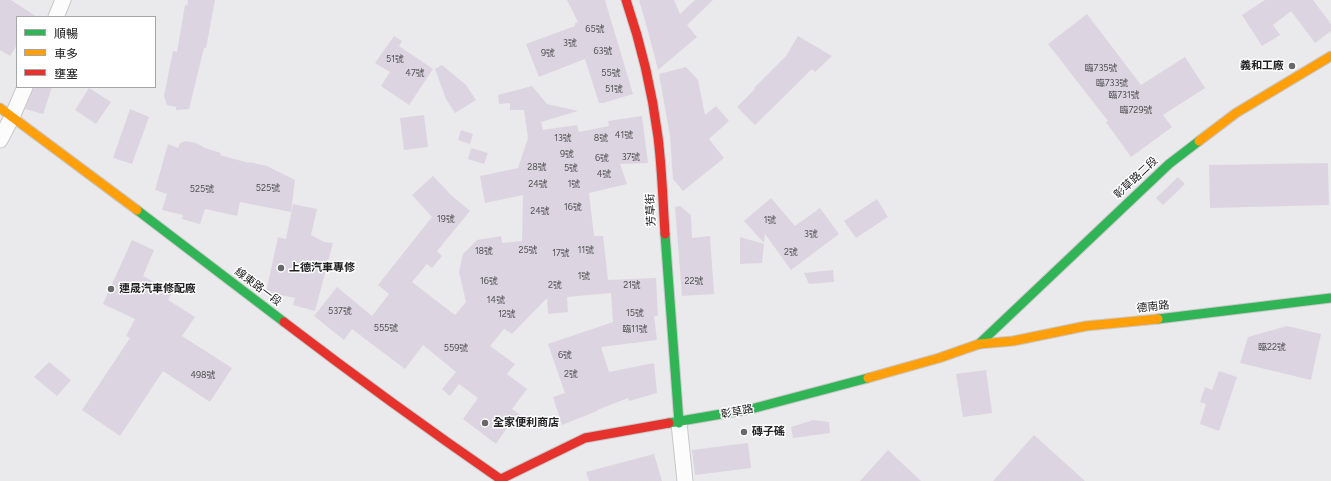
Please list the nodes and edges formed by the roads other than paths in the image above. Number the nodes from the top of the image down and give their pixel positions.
1 (63, 0) edge
2 (626, 0) edge
3 (56, 16) edge
4 (1331, 56) edge
5 (24, 88) edge
6 (6, 113) edge
7 (0, 140) edge
8 (1331, 298) edge
9 (979, 344) junction
10 (679, 422) junction
11 (500, 480) edge
12 (685, 481) edge

1 - 3 street
2 - 10 street, 芳草街
4 - 9 street, 彰草路二段
5 - 6 street
6 - 7 street
6 - 11 street, 線東路一段
8 - 9 street, 德南路
9 - 10 street, 彰草路
10 - 11 street, 彰草路
10 - 12 street

